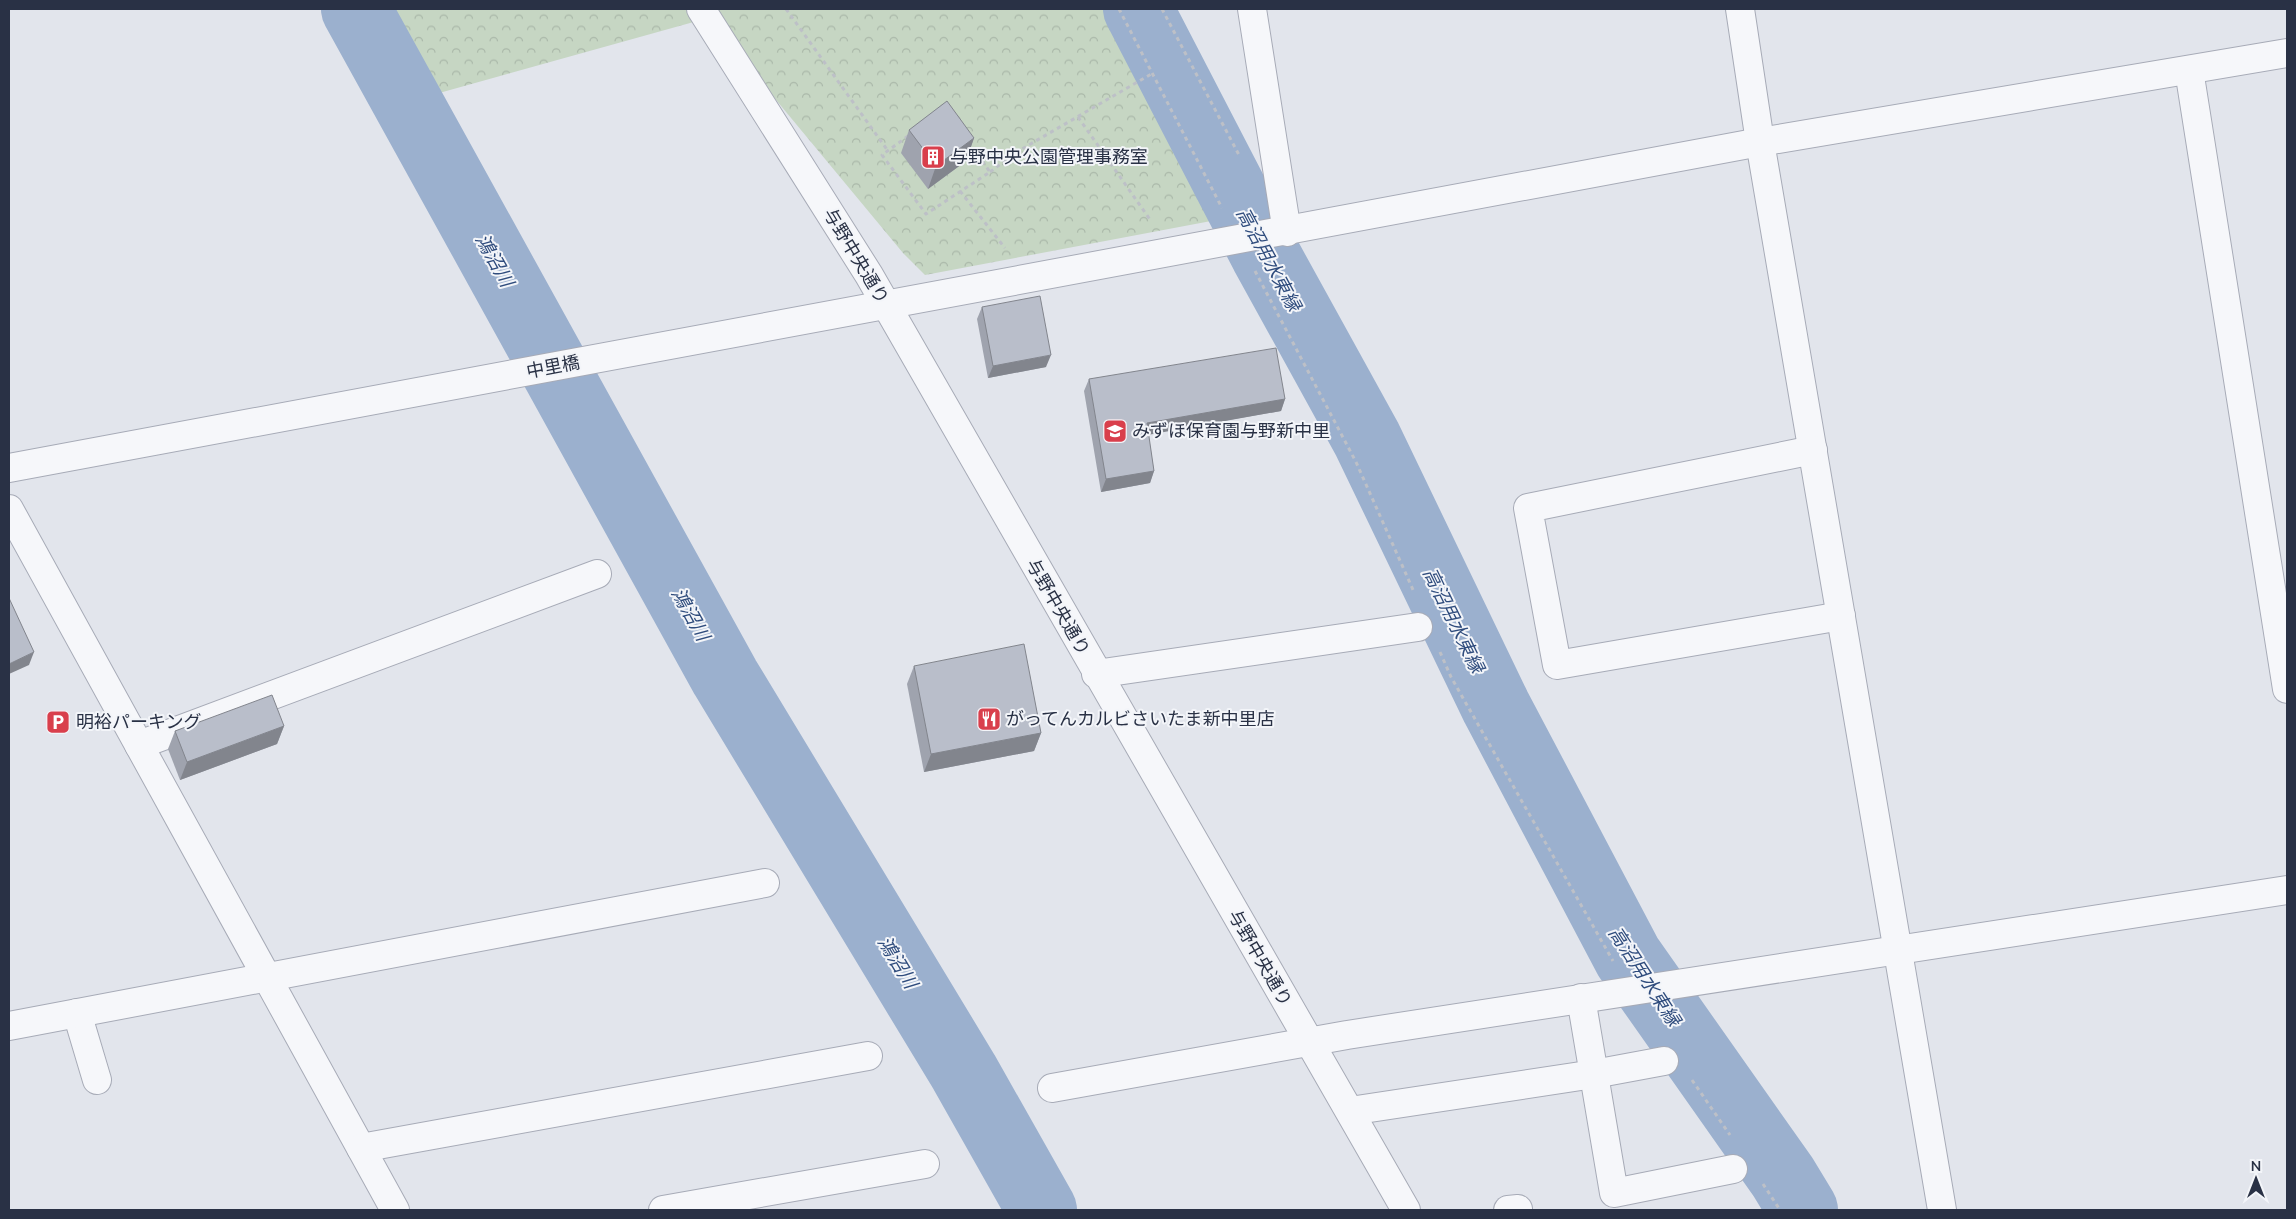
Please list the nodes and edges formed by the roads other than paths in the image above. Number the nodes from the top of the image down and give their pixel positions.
1 (701, 9) edge
2 (1252, 9) edge
3 (1740, 9) edge
4 (2287, 52) edge
5 (2189, 70) junction
6 (1760, 142) junction
7 (1262, 236) junction
8 (886, 306) junction
9 (1813, 450) junction
10 (9, 468) edge
11 (9, 509) edge
12 (598, 574) dead end
13 (1841, 616) junction
14 (1427, 635) road end
15 (1096, 674) junction
16 (2287, 689) edge
17 (139, 745) junction
18 (765, 883) dead end
19 (2287, 890) edge
20 (1899, 952) junction
21 (267, 977) junction
22 (1581, 998) junction
23 (77, 1013) junction
24 (9, 1026) edge
25 (1309, 1042) junction
26 (868, 1056) dead end
27 (1664, 1061) dead end
28 (1594, 1074) junction
29 (97, 1080) dead end
30 (1052, 1088) dead end
31 (1350, 1111) junction
32 (361, 1148) junction
33 (925, 1164) dead end
34 (1742, 1168) road end
35 (395, 1210) edge
36 (663, 1210) edge
37 (1406, 1210) edge
38 (1942, 1210) edge

1 - 8 street, 与野中央通り
2 - 7 street
3 - 6 street
4 - 5 street, 中里橋
5 - 6 street, 中里橋
5 - 16 street
6 - 7 street, 中里橋
6 - 9 street
7 - 8 street, 中里橋
8 - 10 street, 中里橋
8 - 15 street, 与野中央通り
9 - 13 street
9 - 13 street
11 - 17 street
12 - 17 street
13 - 20 street
14 - 15 street
15 - 25 street, 与野中央通り
17 - 21 street
18 - 21 street
19 - 20 street
20 - 22 street
20 - 38 street
21 - 23 street
21 - 32 street
22 - 25 street
22 - 28 street
23 - 24 street
23 - 29 street
25 - 30 street
25 - 31 street, 与野中央通り
26 - 32 street
27 - 28 street
28 - 31 street
28 - 34 street
31 - 37 street, 与野中央通り
32 - 35 street
33 - 36 street

